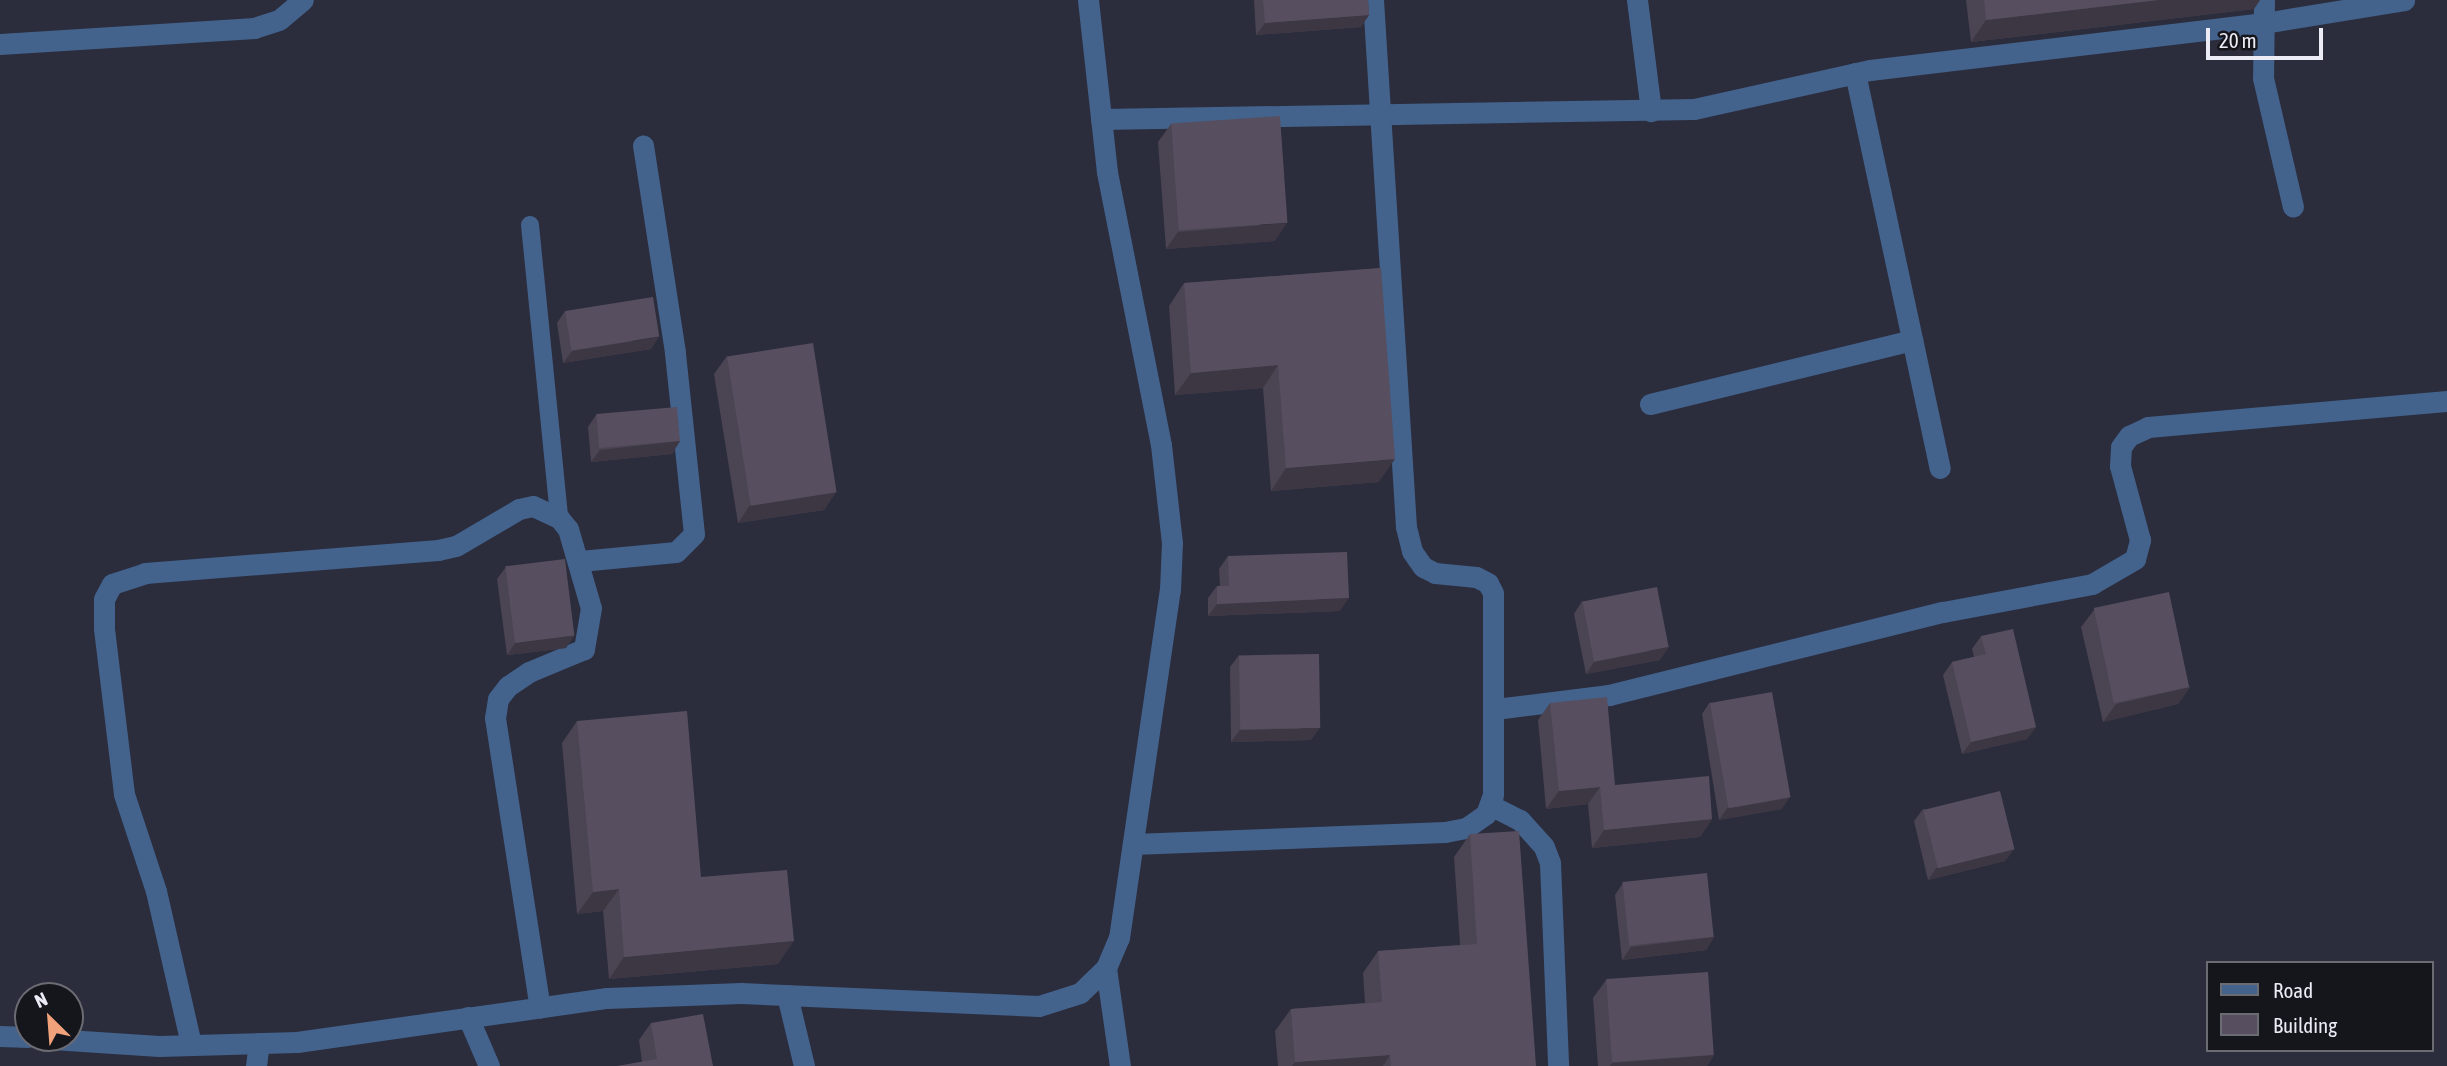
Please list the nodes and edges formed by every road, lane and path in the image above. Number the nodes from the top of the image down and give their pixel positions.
1 (303, 0) edge
2 (1088, 0) edge
3 (1373, 0) edge
4 (1637, 0) edge
5 (2264, 0) edge
6 (2404, 0) edge
7 (2264, 23) junction
8 (0, 44) edge
9 (1854, 73) junction
10 (1651, 111) junction
11 (1377, 115) junction
12 (1101, 119) junction
13 (643, 145) dead end
14 (2293, 207) dead end
15 (530, 225) dead end
16 (1912, 340) junction
17 (2447, 401) edge
18 (1650, 404) dead end
19 (1940, 468) dead end
20 (559, 518) junction
21 (580, 561) junction
22 (1495, 709) junction
23 (1490, 805) junction
24 (1133, 844) junction
25 (1105, 968) junction
26 (787, 995) junction
27 (540, 1008) junction
28 (468, 1017) junction
29 (84, 1040) edge
30 (259, 1043) junction
31 (191, 1044) junction
32 (256, 1066) edge
33 (489, 1066) edge
34 (804, 1066) edge
35 (1120, 1066) edge
36 (1558, 1066) edge

1 - 8 street
2 - 12 street
3 - 11 street
4 - 10 street
5 - 7 street
6 - 7 street
7 - 9 street
7 - 14 street
9 - 10 street
9 - 16 street
10 - 11 street
11 - 12 street
11 - 22 street
12 - 24 street
13 - 21 street
15 - 20 lane
16 - 18 street
16 - 19 street
17 - 22 street
20 - 21 street
20 - 31 street
21 - 27 street
22 - 23 street
23 - 24 street
23 - 36 street
24 - 25 street
25 - 26 street
25 - 35 street
26 - 27 street
26 - 34 street
27 - 28 street
28 - 30 street
28 - 33 street
29 - 31 street
30 - 31 street
30 - 32 street

